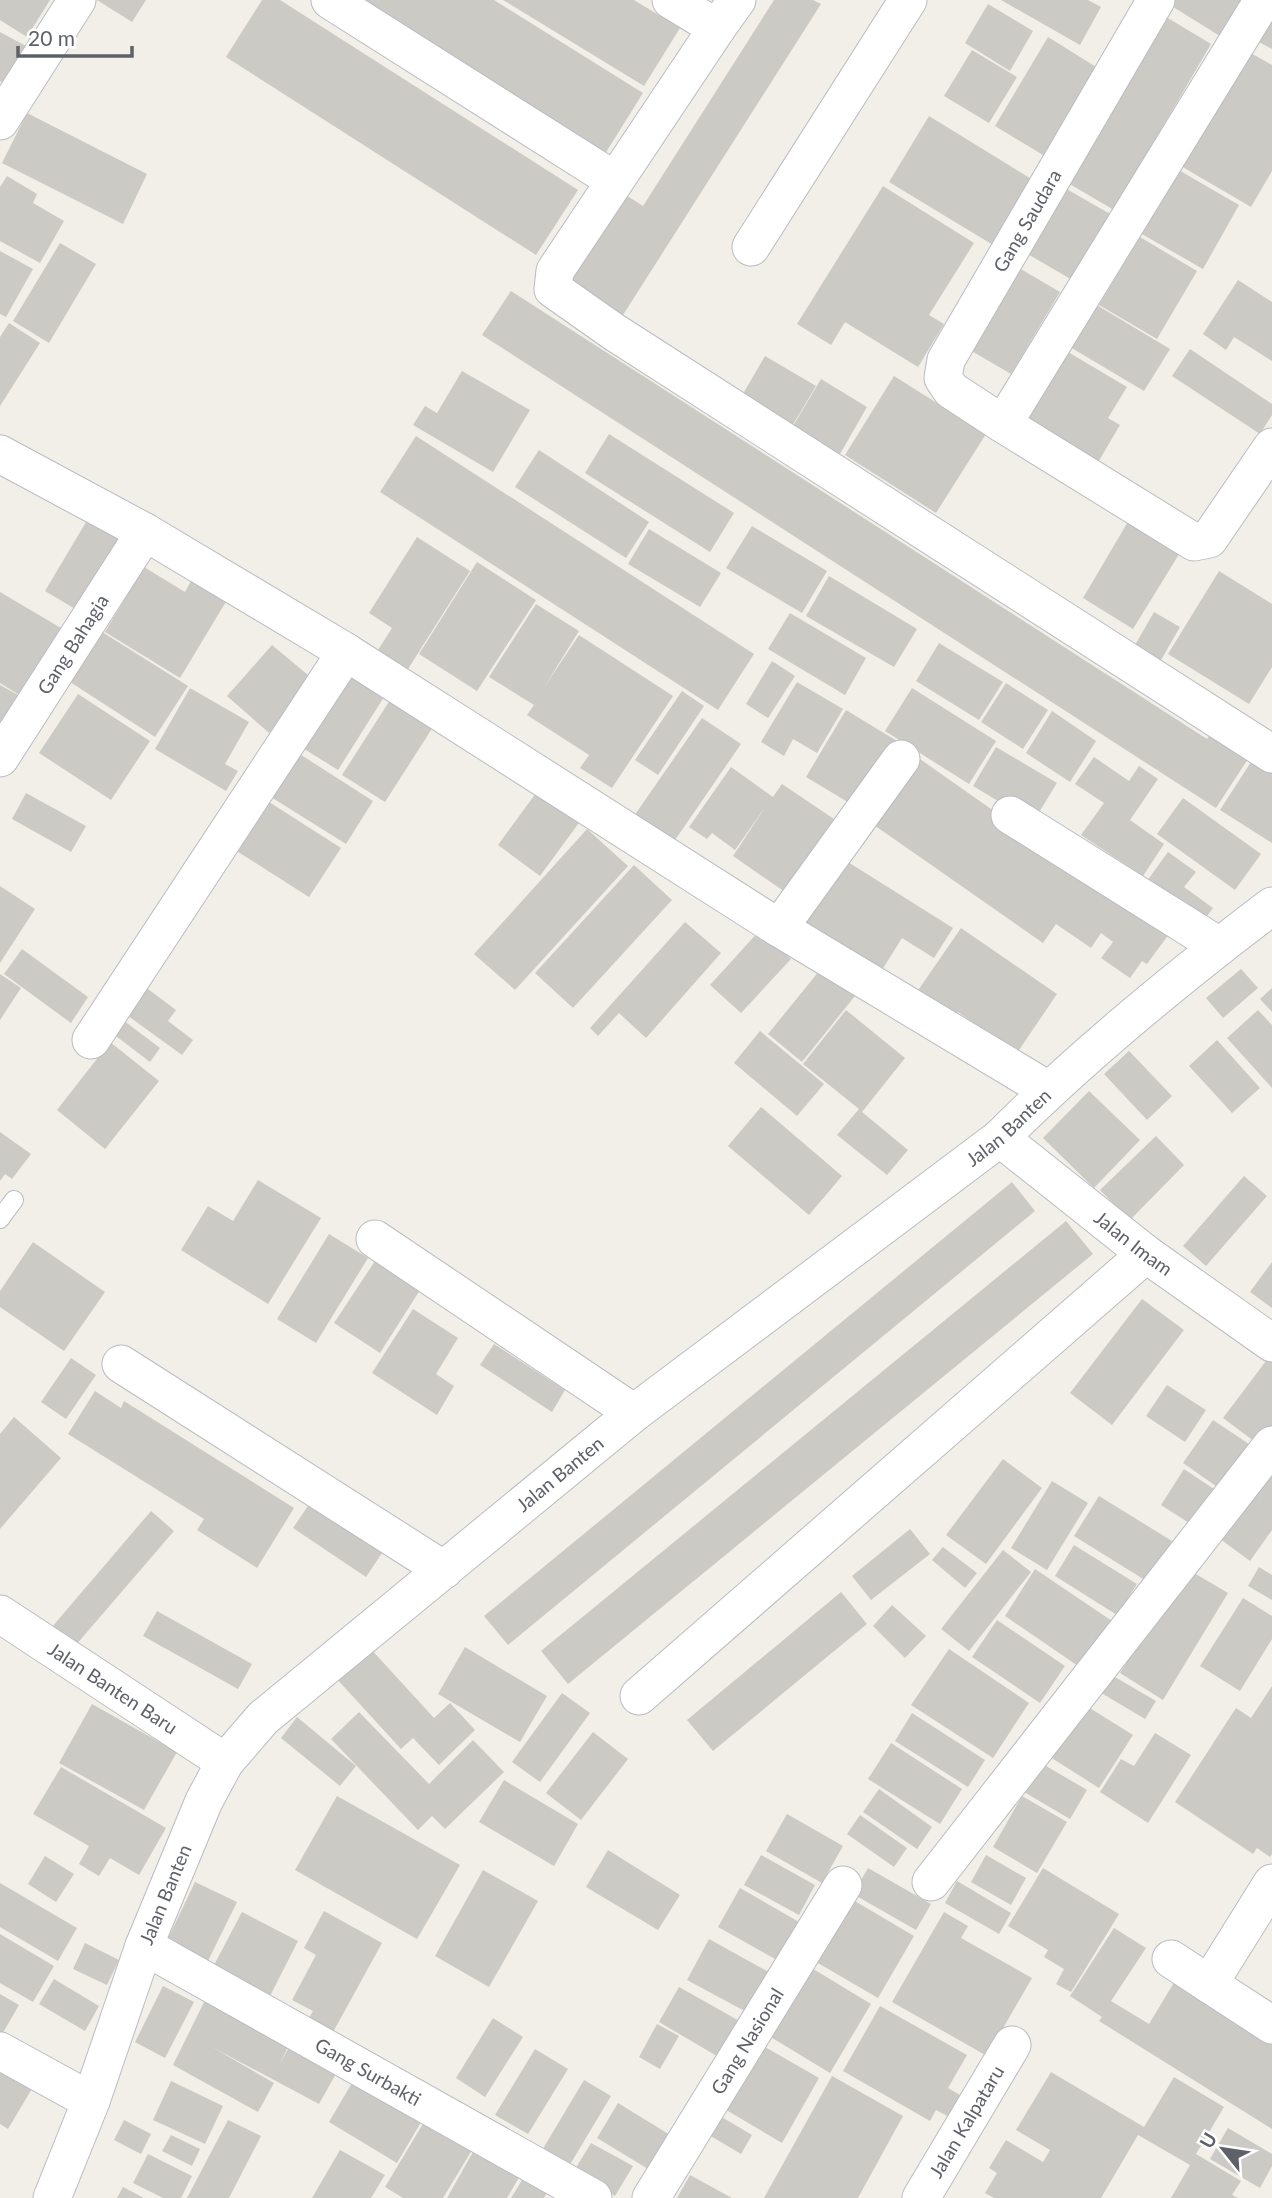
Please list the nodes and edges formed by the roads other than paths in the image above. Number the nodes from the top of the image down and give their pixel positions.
1 (77, 0) edge
2 (330, 0) edge
3 (671, 0) edge
4 (908, 0) edge
5 (1156, 0) edge
6 (1263, 0) edge
7 (727, 14) edge
8 (0, 121) edge
9 (614, 180) junction
10 (751, 247) dead end
11 (1003, 424) junction
12 (1272, 447) edge
13 (0, 454) edge
14 (145, 532) junction
15 (346, 652) junction
16 (1272, 754) edge
17 (0, 758) edge
18 (901, 760) dead end
19 (1010, 815) dead end
20 (1272, 906) edge
21 (779, 928) junction
22 (1219, 946) junction
23 (91, 1040) dead end
24 (1048, 1090) junction
25 (1000, 1138) junction
26 (14, 1200) dead end
27 (0, 1219) edge
28 (375, 1239) dead end
29 (1146, 1254) junction
30 (1272, 1343) edge
31 (121, 1364) dead end
32 (634, 1413) junction
33 (1272, 1444) edge
34 (444, 1570) junction
35 (0, 1614) edge
36 (639, 1696) dead end
37 (226, 1762) junction
38 (931, 1882) dead end
39 (1272, 1883) edge
40 (843, 1885) dead end
41 (144, 1946) junction
42 (1171, 1959) dead end
43 (1209, 1984) junction
44 (1272, 2025) edge
45 (1012, 2045) dead end
46 (0, 2051) edge
47 (91, 2101) junction
48 (52, 2198) edge
49 (593, 2198) edge
50 (652, 2198) edge
51 (921, 2198) edge

1 - 8 street
2 - 9 street
3 - 7 street
4 - 10 street
5 - 11 street, Gang Saudara
6 - 11 street
7 - 9 street
9 - 16 street
11 - 12 street, Gang Saudara
13 - 14 street
14 - 15 street
14 - 17 street, Gang Bahagia
15 - 21 street
15 - 23 street
18 - 21 street
19 - 22 street
20 - 22 street, Jalan Banten
21 - 24 street
22 - 24 street, Jalan Banten
24 - 25 street, Jalan Banten
25 - 29 street, Jalan Imam
25 - 32 street, Jalan Banten
26 - 27 lane
28 - 32 street
29 - 30 street, Jalan Imam
29 - 36 street
31 - 34 street
32 - 34 street, Jalan Banten
33 - 38 street
34 - 37 street, Jalan Banten
35 - 37 street, Jalan Banten Baru
37 - 41 street, Jalan Banten
39 - 43 street
40 - 50 street, Gang Nasional
41 - 47 street, Jalan Banten
41 - 49 street, Gang Surbakti
42 - 43 street
43 - 44 street
45 - 51 street, Jalan Kalpataru
46 - 47 street
47 - 48 street, Jalan Banten

